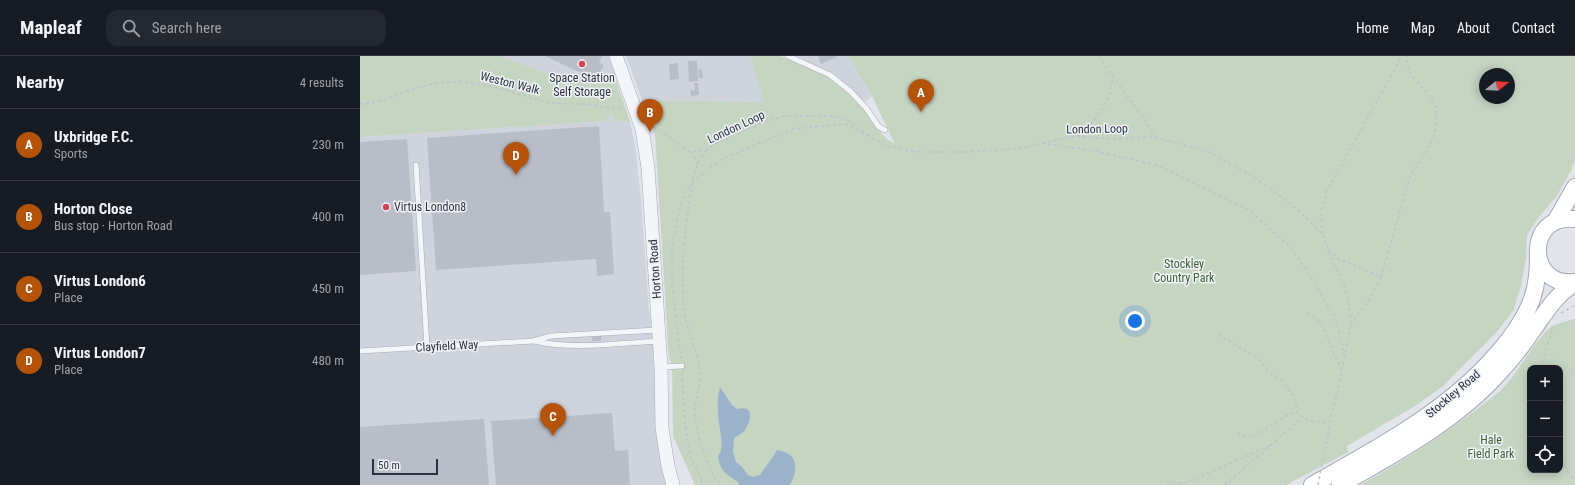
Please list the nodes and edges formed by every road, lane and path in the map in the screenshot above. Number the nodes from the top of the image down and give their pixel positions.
1 (616, 56) edge
2 (788, 56) edge
3 (1098, 56) edge
4 (1402, 56) edge
5 (1406, 56) edge
6 (1113, 79) junction
7 (633, 103) junction
8 (360, 104) edge
9 (648, 128) dead end
10 (884, 130) dead end
11 (1076, 136) junction
12 (1155, 137) junction
13 (706, 150) junction
14 (690, 152) junction
15 (917, 152) junction
16 (924, 152) junction
17 (416, 165) dead end
18 (697, 165) junction
19 (691, 184) junction
20 (1575, 188) edge
21 (1575, 218) edge
22 (1555, 222) junction
23 (1323, 234) junction
24 (1328, 250) junction
25 (1538, 257) junction
26 (1381, 278) junction
27 (1575, 282) edge
28 (1575, 305) edge
29 (1307, 313) dead end
30 (1560, 314) dead end
31 (1351, 324) junction
32 (1550, 324) dead end
33 (1218, 334) dead end
34 (659, 336) junction
35 (533, 341) junction
36 (427, 347) junction
37 (360, 351) edge
38 (1345, 358) junction
39 (1543, 365) edge
40 (682, 366) junction
41 (661, 367) junction
42 (1342, 370) junction
43 (1297, 412) junction
44 (1302, 418) junction
45 (1330, 422) junction
46 (1238, 432) dead end
47 (1271, 445) junction
48 (1563, 461) edge
49 (1575, 479) edge
50 (673, 485) edge
51 (704, 485) edge
52 (720, 485) edge
53 (1167, 485) edge
54 (1225, 485) edge
55 (1312, 485) edge
56 (1318, 485) edge
57 (1340, 485) edge

1 - 7 street, Horton Road
2 - 10 lane
3 - 6 path
4 - 23 path
5 - 26 path
6 - 11 path
6 - 12 path
7 - 8 path, Weston Walk
7 - 34 street, Horton Road
9 - 14 path
11 - 12 path, London Loop
11 - 16 path, London Loop
12 - 23 path, London Loop
13 - 14 path
13 - 15 path, London Loop
13 - 18 path
14 - 18 path
15 - 16 path, London Loop
15 - 19 path
16 - 38 path
17 - 36 lane
18 - 19 path
19 - 40 path
19 - 52 path
20 - 22 main road
21 - 22 main road
22 - 25 main road, Stockley Road
23 - 24 path, London Loop
24 - 26 path
24 - 31 path, London Loop
25 - 27 main road
25 - 55 main road, Stockley Road
26 - 31 path
27 - 57 main road, Stockley Road
28 - 30 path
29 - 42 path
31 - 38 path, London Loop
32 - 39 path
33 - 43 path
34 - 35 lane
34 - 35 lane
34 - 41 street, Horton Road
35 - 36 lane, Clayfield Way
36 - 37 lane, Clayfield Way
38 - 42 path, London Loop
40 - 41 lane
40 - 51 path
41 - 50 street, Horton Road
42 - 45 path, London Loop
43 - 44 path
43 - 46 path
44 - 45 path
44 - 47 path
45 - 56 path, London Loop, bridge
47 - 53 path
47 - 54 path
48 - 49 path

